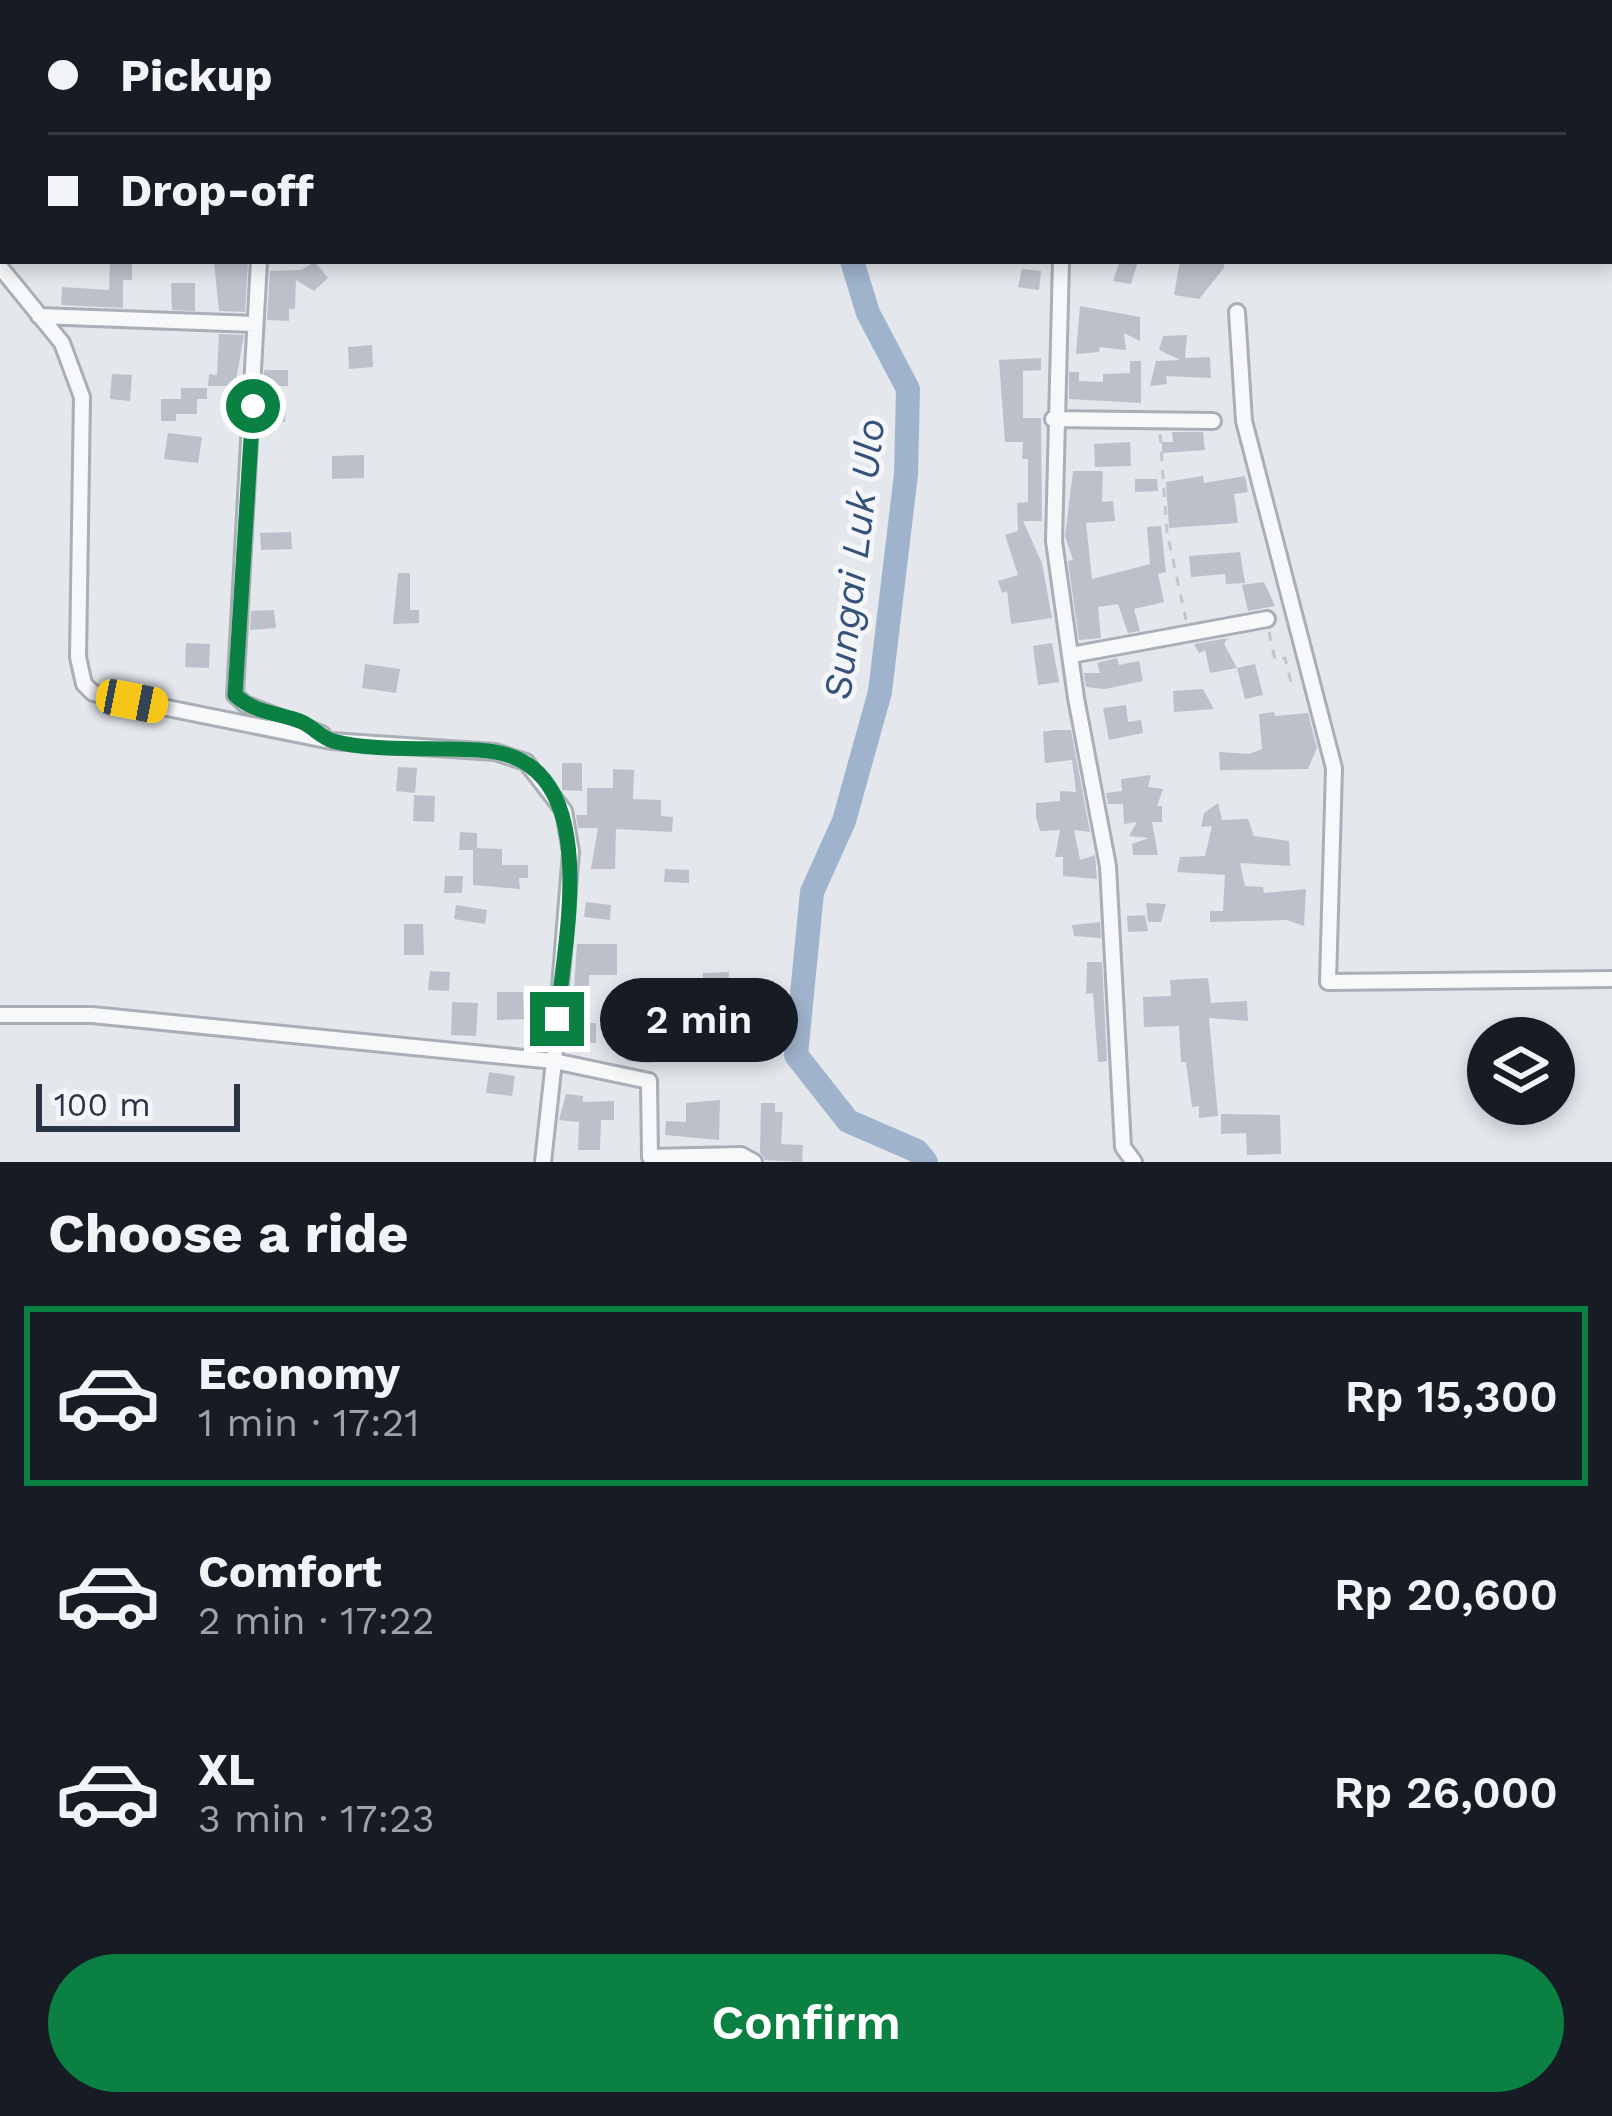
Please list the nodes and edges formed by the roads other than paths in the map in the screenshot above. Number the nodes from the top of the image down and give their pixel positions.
1 (259, 264) edge
2 (1061, 264) edge
3 (0, 267) edge
4 (1237, 312) dead end
5 (39, 316) junction
6 (255, 324) junction
7 (1053, 419) junction
8 (1213, 421) dead end
9 (1267, 619) road end
10 (1072, 656) junction
11 (331, 741) junction
12 (1612, 979) edge
13 (0, 1015) edge
14 (554, 1061) junction
15 (543, 1162) edge
16 (754, 1162) edge
17 (1134, 1162) edge

1 - 6 street
2 - 7 street
3 - 5 street
4 - 12 street
5 - 6 street
5 - 11 street
6 - 11 street
7 - 8 street
7 - 10 street
9 - 10 street
10 - 17 street
11 - 14 street
13 - 14 street
14 - 15 street
14 - 16 street

